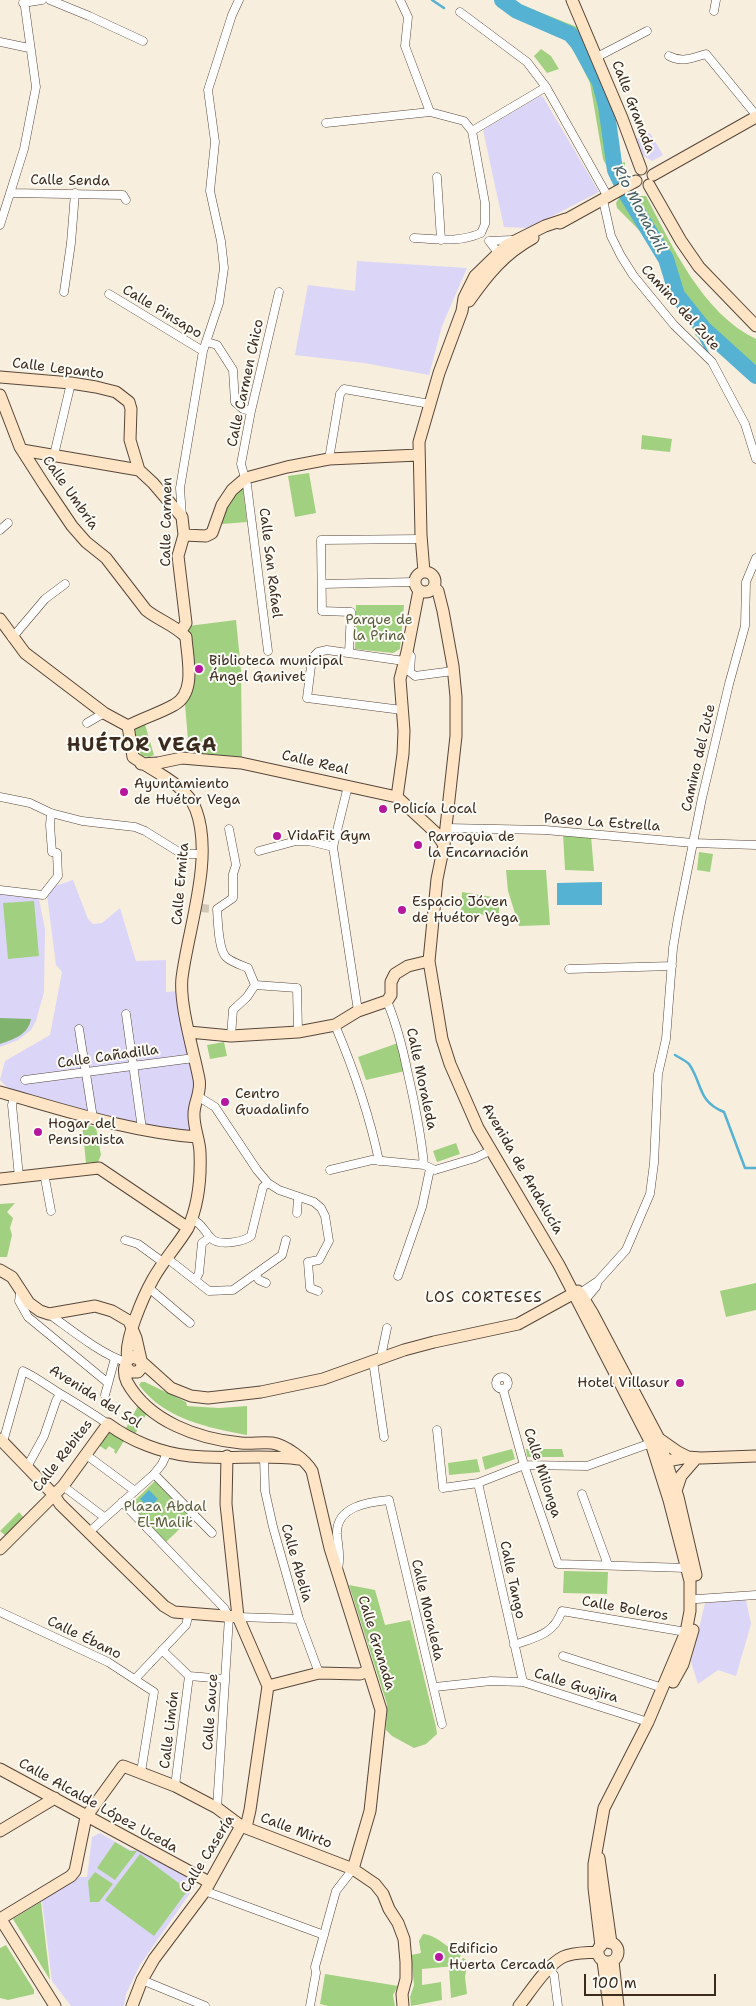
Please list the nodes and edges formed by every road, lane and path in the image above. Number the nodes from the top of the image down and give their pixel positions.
1 (42, 0) edge
2 (50, 0) edge
3 (239, 0) edge
4 (400, 0) edge
5 (572, 0) edge
6 (716, 0) edge
7 (23, 2) edge
8 (714, 11) dead end
9 (460, 12) dead end
10 (647, 31) dead end
11 (143, 41) dead end
12 (0, 42) edge
13 (29, 48) junction
14 (597, 56) junction
15 (669, 56) dead end
16 (546, 87) junction
17 (430, 112) junction
18 (756, 116) edge
19 (326, 123) dead end
20 (472, 131) junction
21 (641, 169) junction
22 (437, 178) dead end
23 (651, 180) junction
24 (632, 183) junction
25 (11, 193) junction
26 (76, 194) junction
27 (608, 197) junction
28 (126, 200) dead end
29 (0, 225) edge
30 (481, 233) junction
31 (414, 238) dead end
32 (441, 240) junction
33 (490, 241) junction
34 (517, 243) junction
35 (499, 251) junction
36 (484, 266) junction
37 (482, 280) junction
38 (64, 292) dead end
39 (279, 292) dead end
40 (109, 294) dead end
41 (462, 311) junction
42 (756, 326) edge
43 (207, 342) junction
44 (203, 351) junction
45 (0, 377) edge
46 (71, 384) junction
47 (0, 395) edge
48 (430, 404) junction
49 (251, 411) junction
50 (22, 450) junction
51 (54, 455) junction
52 (419, 455) junction
53 (329, 459) junction
54 (756, 459) edge
55 (139, 470) junction
56 (246, 478) junction
57 (182, 517) junction
58 (8, 523) dead end
59 (0, 530) edge
60 (184, 535) junction
61 (422, 539) junction
62 (756, 558) edge
63 (424, 572) junction
64 (65, 584) dead end
65 (322, 584) junction
66 (417, 586) junction
67 (434, 587) junction
68 (747, 596) junction
69 (756, 597) edge
70 (1, 622) edge
71 (181, 631) junction
72 (12, 638) junction
73 (268, 651) dead end
74 (349, 653) junction
75 (406, 656) junction
76 (453, 671) junction
77 (402, 710) junction
78 (104, 713) junction
79 (87, 724) dead end
80 (128, 726) junction
81 (157, 768) junction
82 (348, 786) junction
83 (0, 796) edge
84 (397, 797) junction
85 (51, 813) junction
86 (446, 828) junction
87 (229, 829) dead end
88 (693, 843) junction
89 (444, 845) junction
90 (756, 845) edge
91 (332, 847) junction
92 (259, 851) dead end
93 (201, 854) junction
94 (0, 890) edge
95 (429, 961) junction
96 (672, 966) junction
97 (569, 969) dead end
98 (255, 985) junction
99 (387, 1001) junction
100 (358, 1010) junction
101 (126, 1014) dead end
102 (335, 1025) junction
103 (78, 1029) dead end
104 (189, 1032) junction
105 (298, 1032) junction
106 (231, 1036) junction
107 (194, 1058) junction
108 (133, 1067) junction
109 (85, 1073) junction
110 (25, 1080) dead end
111 (0, 1092) edge
112 (14, 1096) junction
113 (199, 1097) junction
114 (93, 1118) junction
115 (142, 1129) junction
116 (197, 1137) junction
117 (490, 1151) junction
118 (380, 1161) junction
119 (427, 1167) junction
120 (330, 1170) dead end
121 (44, 1173) junction
122 (18, 1177) junction
123 (0, 1179) edge
124 (268, 1183) junction
125 (298, 1197) junction
126 (50, 1211) dead end
127 (297, 1213) dead end
128 (190, 1223) junction
129 (210, 1237) junction
130 (124, 1240) dead end
131 (286, 1240) dead end
132 (166, 1261) junction
133 (559, 1265) junction
134 (0, 1270) edge
135 (255, 1274) junction
136 (398, 1276) dead end
137 (196, 1279) junction
138 (266, 1283) dead end
139 (149, 1288) junction
140 (21, 1289) junction
141 (318, 1291) dead end
142 (576, 1295) junction
143 (49, 1314) junction
144 (190, 1323) dead end
145 (387, 1328) dead end
146 (133, 1329) junction
147 (115, 1358) junction
148 (378, 1359) junction
149 (134, 1365) junction
150 (108, 1383) junction
151 (503, 1389) dead end
152 (629, 1390) junction
153 (60, 1394) junction
154 (105, 1395) dead end
155 (108, 1424) junction
156 (437, 1430) dead end
157 (384, 1437) dead end
158 (1, 1440) edge
159 (655, 1440) junction
160 (168, 1451) junction
161 (86, 1454) junction
162 (227, 1456) junction
163 (756, 1456) edge
164 (264, 1457) junction
165 (301, 1459) junction
166 (694, 1459) junction
167 (667, 1461) junction
168 (524, 1465) junction
169 (27, 1467) junction
170 (154, 1474) junction
171 (478, 1483) junction
172 (62, 1486) junction
173 (135, 1491) junction
174 (676, 1491) junction
175 (582, 1494) dead end
176 (54, 1495) junction
177 (122, 1502) junction
178 (104, 1517) junction
179 (88, 1533) junction
180 (212, 1533) dead end
181 (680, 1541) junction
182 (0, 1549) edge
183 (608, 1565) junction
184 (338, 1571) junction
185 (691, 1571) junction
186 (756, 1595) edge
187 (697, 1599) junction
188 (0, 1612) edge
189 (189, 1613) junction
190 (234, 1617) junction
191 (299, 1619) junction
192 (686, 1632) junction
193 (514, 1645) junction
194 (162, 1650) junction
195 (563, 1656) dead end
196 (683, 1664) junction
197 (368, 1671) junction
198 (320, 1673) junction
199 (189, 1676) junction
200 (135, 1679) junction
201 (226, 1679) junction
202 (523, 1682) junction
203 (268, 1686) junction
204 (435, 1687) junction
205 (663, 1688) junction
206 (648, 1722) junction
207 (442, 1724) dead end
208 (0, 1769) edge
209 (141, 1772) junction
210 (175, 1786) junction
211 (55, 1798) junction
212 (217, 1808) junction
213 (86, 1816) junction
214 (241, 1826) junction
215 (0, 1831) edge
216 (353, 1869) junction
217 (207, 1887) junction
218 (0, 1919) edge
219 (324, 1935) junction
220 (605, 1953) junction
221 (549, 1969) junction
222 (142, 1980) junction
223 (54, 2006) edge
224 (132, 2006) edge
225 (205, 2006) edge
226 (310, 2006) edge
227 (403, 2006) edge
228 (519, 2006) edge
229 (558, 2006) edge
230 (609, 2006) edge
231 (618, 2006) edge

1 - 7 street
2 - 11 street
3 - 43 street, Calle Carmen
4 - 17 street
5 - 14 street, Calle Granada
6 - 8 street
7 - 13 street
9 - 16 street, Camino del Zute
10 - 14 street, Calle Granada
12 - 13 street
13 - 25 street
14 - 21 street, Calle Granada
15 - 18 street
16 - 20 street
16 - 27 street, Camino del Zute
17 - 19 street
17 - 20 street
18 - 23 street
20 - 30 street
21 - 23 street
21 - 24 street
22 - 32 street
23 - 24 street
23 - 42 street
24 - 27 street
25 - 26 street, Calle Senda
25 - 29 street
26 - 28 street, Calle Senda
26 - 38 street
27 - 34 street
27 - 54 street, Camino del Zute
30 - 32 street
30 - 33 street
31 - 32 street
33 - 34 street
33 - 35 street
33 - 36 street
34 - 35 street
34 - 37 street
35 - 36 street
35 - 37 street
36 - 41 street
37 - 41 street
39 - 49 street, Calle Carmen Chico
40 - 44 street, Calle Pinsapo
41 - 48 street
43 - 44 street, Calle Carmen
43 - 49 street
44 - 57 street, Calle Carmen
45 - 46 street, Calle Lepanto
46 - 51 street
46 - 55 street, Calle Lepanto
47 - 50 street, Calle Umbría
48 - 52 street
48 - 53 street
49 - 56 street, Calle Carmen Chico
50 - 51 street
50 - 71 street, Calle Umbría
51 - 55 street
52 - 53 street
52 - 61 street
53 - 56 street
55 - 57 street
56 - 60 street
56 - 73 street, Calle San Rafael
57 - 60 street, Calle Carmen
58 - 59 street
60 - 71 street, Calle Carmen
61 - 63 street
61 - 65 street
62 - 68 street, Camino del Zute
63 - 66 street
63 - 67 street
64 - 72 street
65 - 66 street
65 - 74 street
66 - 67 street
66 - 75 street
67 - 76 street, Avenida de Andalucía
68 - 69 street
68 - 88 street, Camino del Zute
70 - 72 street
71 - 80 street, Calle Carmen
72 - 78 street
74 - 75 street
74 - 77 street
75 - 76 street
75 - 77 street
76 - 86 street, Avenida de Andalucía
77 - 84 street
78 - 79 street
78 - 80 street
80 - 81 street, Calle Real
81 - 82 street, Calle Real
81 - 93 street, Calle Ermita
82 - 84 street, Calle Real
82 - 91 street
83 - 85 street
84 - 89 street
85 - 93 street
85 - 94 street
86 - 88 street, Paseo La Estrella
86 - 89 street, Avenida de Andalucía
87 - 98 street
88 - 90 street, Paseo La Estrella
88 - 96 street, Camino del Zute
89 - 95 street, Avenida de Andalucía
91 - 92 street
91 - 100 street
93 - 104 street, Calle Ermita
95 - 99 street
95 - 117 street, Avenida de Andalucía
96 - 97 street
96 - 142 street, Camino del Zute
98 - 105 street
98 - 106 street
99 - 100 street
99 - 119 street, Calle Moraleda
100 - 102 street
101 - 108 street
102 - 105 street
102 - 118 street
103 - 109 street
104 - 106 street
104 - 107 street, Calle Granada
105 - 106 street
107 - 108 street, Calle Cañadilla
107 - 113 street, Calle Granada
108 - 109 street, Calle Cañadilla
108 - 115 street
109 - 110 street, Calle Cañadilla
109 - 114 street
111 - 112 street
112 - 114 street
112 - 122 street
113 - 116 street, Calle Granada
113 - 124 street
114 - 115 street
115 - 116 street
116 - 128 street, Calle Granada
117 - 119 street
117 - 133 street, Avenida de Andalucía
118 - 119 street
118 - 120 street
119 - 136 street, Calle Moraleda
121 - 122 street
121 - 126 street
121 - 128 street
122 - 123 street
124 - 125 street
124 - 129 street
125 - 127 street
125 - 141 street
128 - 129 street
128 - 132 street, Calle Granada
129 - 137 street
130 - 132 street
131 - 135 street
132 - 137 street
132 - 139 street, Calle Granada
133 - 142 street, Avenida de Andalucía
133 - 142 street, Avenida de Andalucía
134 - 140 street
135 - 137 street
135 - 138 street
139 - 144 street
139 - 146 street, Calle Granada
140 - 143 street
140 - 150 street
142 - 148 street
142 - 152 street, Avenida de Andalucía
142 - 152 street, Avenida de Andalucía
143 - 146 street
143 - 147 street
145 - 148 street
146 - 149 street, Calle Granada
147 - 149 street
147 - 150 street
148 - 149 street
148 - 157 street
149 - 165 street, Calle Granada
150 - 154 street
151 - 168 street, Calle Milonga
152 - 159 street, Avenida de Andalucía
153 - 155 street, Avenida del Sol
153 - 158 street, Avenida del Sol
153 - 169 street
155 - 160 street, Avenida del Sol
155 - 161 street, Calle Rebites
156 - 171 street
158 - 169 street
159 - 166 street
159 - 167 street, Avenida de Andalucía
159 - 168 street
159 - 181 street, Avenida de Andalucía
160 - 162 street, Avenida del Sol
160 - 170 street
161 - 172 street, Calle Rebites
161 - 173 street
162 - 164 street, Avenida del Sol
162 - 190 street
163 - 166 street
164 - 165 street, Avenida del Sol
164 - 191 street, Calle Abelia
165 - 184 street, Calle Granada
166 - 167 street
166 - 174 street
167 - 174 street, Avenida de Andalucía
167 - 181 street
168 - 171 street
168 - 183 street, Calle Milonga
169 - 176 street
170 - 173 street
170 - 180 street
171 - 193 street, Calle Tango
172 - 176 street, Calle Rebites
172 - 178 street
173 - 177 street
174 - 185 street, Avenida de Andalucía
175 - 183 street
176 - 179 street
176 - 182 street, Calle Rebites
177 - 178 street
177 - 190 street
178 - 179 street
179 - 189 street
181 - 185 street, Avenida de Andalucía
183 - 185 street
184 - 197 street, Calle Granada
184 - 204 street, Calle Moraleda
185 - 187 street, Avenida de Andalucía
185 - 192 street, Avenida de Andalucía
186 - 187 street
187 - 196 street, Avenida de Andalucía
188 - 200 street, Calle Ébano
189 - 190 street
189 - 194 street
190 - 191 street
190 - 201 street, Calle Sauce
190 - 203 street
191 - 198 street, Calle Abelia
192 - 193 street, Calle Boleros
192 - 196 street
192 - 205 street, Avenida de Andalucía
193 - 202 street, Calle Tango
194 - 199 street, Calle Limón
194 - 200 street
195 - 205 street
196 - 206 street, Avenida de Andalucía
197 - 198 street
197 - 216 street, Calle Granada
198 - 203 street
199 - 201 street, Calle Limón
199 - 210 street, Calle Limón
200 - 209 street, Calle Ébano
201 - 212 street, Calle Sauce
202 - 204 street, Calle Guajira
202 - 206 street, Calle Guajira
203 - 214 street, Calle Casería
204 - 207 street, Calle Moraleda
205 - 206 street, Avenida de Andalucía
206 - 220 street, Avenida de Andalucía
208 - 211 street, Calle Alcalde López Uceda
209 - 210 street, Calle Mirto
209 - 213 street, Calle Mirto
210 - 212 street, Calle Mirto
211 - 213 street, Calle Alcalde López Uceda
211 - 215 street
212 - 214 street, Calle Mirto
213 - 217 street, Calle Alcalde López Uceda
213 - 218 street
214 - 216 street, Calle Mirto
214 - 217 street, Calle Casería
216 - 219 street
216 - 227 street
217 - 219 street
217 - 222 street, Calle Casería
218 - 223 street
219 - 226 street
220 - 221 street
220 - 230 street
220 - 231 street
221 - 228 street
221 - 229 street
222 - 224 street, Calle Casería
222 - 225 street

